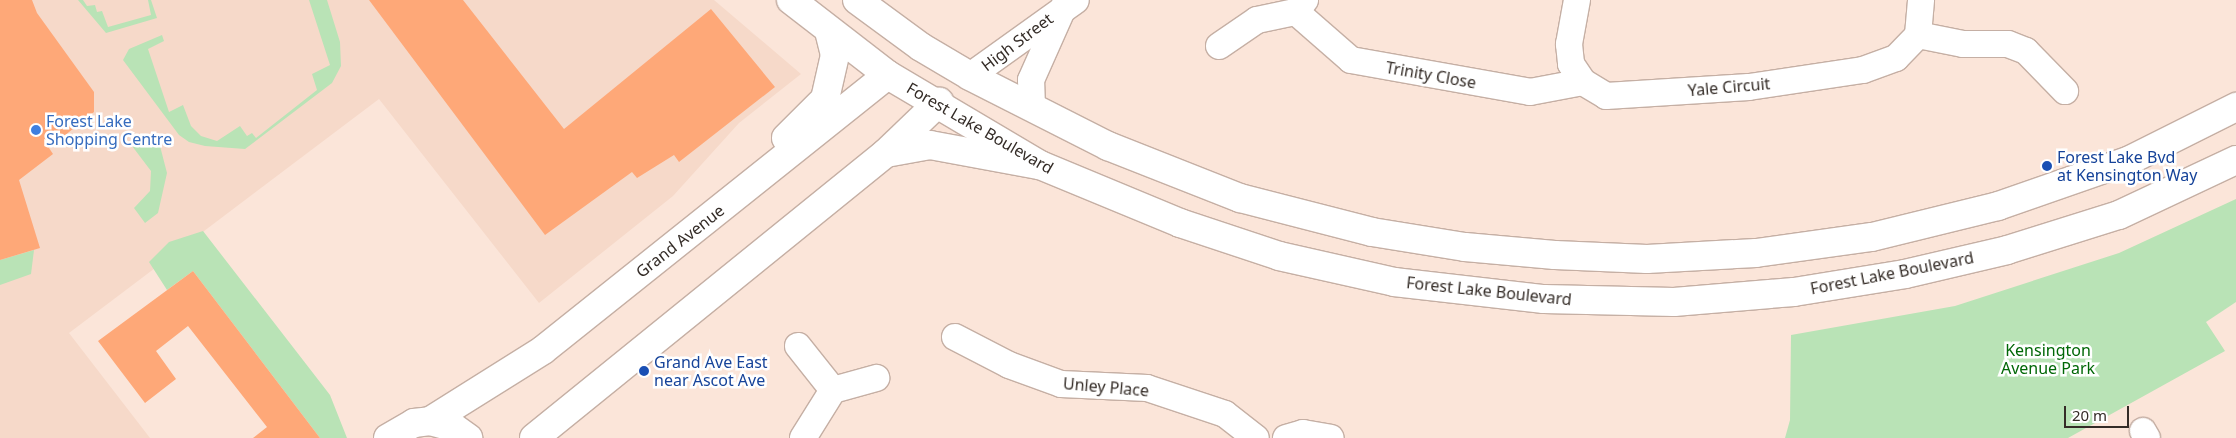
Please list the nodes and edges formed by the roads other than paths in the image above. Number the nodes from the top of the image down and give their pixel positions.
1 (791, 0) edge
2 (857, 0) edge
3 (1577, 0) edge
4 (1921, 0) edge
5 (1070, 4) edge
6 (1301, 6) edge
7 (829, 30) junction
8 (1918, 36) junction
9 (1219, 46) dead end
10 (921, 47) junction
11 (888, 75) junction
12 (970, 76) junction
13 (1583, 82) junction
14 (2065, 91) dead end
15 (939, 102) junction
16 (1032, 107) junction
17 (2236, 107) edge
18 (886, 153) junction
19 (783, 159) junction
20 (2236, 160) edge
21 (1040, 165) junction
22 (955, 337) dead end
23 (798, 346) dead end
24 (876, 378) dead end
25 (833, 390) junction
26 (430, 421) junction
27 (388, 438) edge
28 (468, 438) edge
29 (534, 438) edge
30 (803, 438) edge
31 (1256, 438) edge
32 (1286, 438) edge
33 (1330, 438) edge

1 - 7 main road, Forest Lake Boulevard
2 - 10 main road
3 - 13 street
4 - 8 street
5 - 12 street, High Street
5 - 16 street, High Street
6 - 9 street, Trinity Close
6 - 13 street, Trinity Close
7 - 11 main road, Forest Lake Boulevard
7 - 19 main road
8 - 13 street, Yale Circuit
8 - 14 street
10 - 11 main road, Grand Avenue
10 - 12 main road
11 - 15 main road, Forest Lake Boulevard
11 - 19 main road, Grand Avenue
12 - 15 main road
12 - 16 main road
15 - 18 main road
15 - 21 main road, Forest Lake Boulevard
16 - 17 main road
18 - 21 main road
18 - 29 main road
19 - 26 main road, Grand Avenue
20 - 21 main road, Forest Lake Boulevard
22 - 31 street, Unley Place
23 - 25 street
24 - 25 street
25 - 30 street
26 - 27 main road, Grand Avenue
26 - 28 main road, Grand Avenue
32 - 33 street

